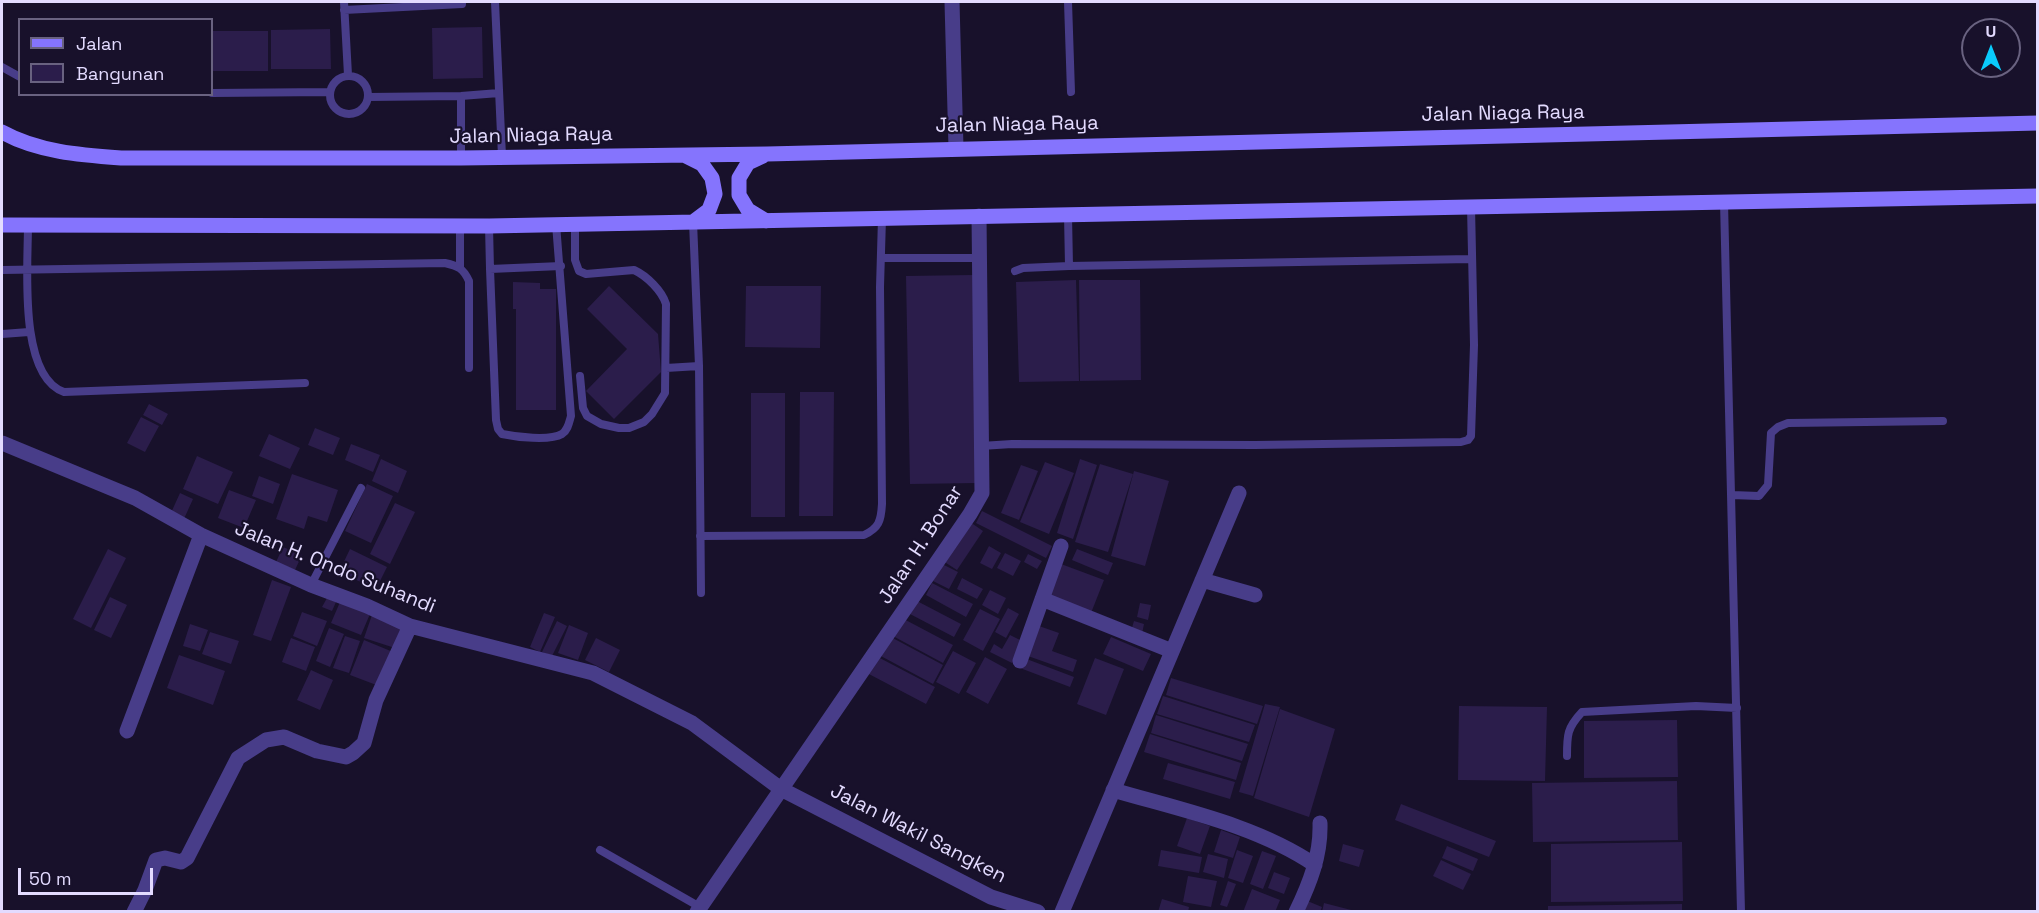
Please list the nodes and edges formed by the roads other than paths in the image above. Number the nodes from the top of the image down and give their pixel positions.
1 (462, 2) edge
2 (495, 2) edge
3 (952, 2) edge
4 (1068, 2) edge
5 (344, 6) edge
6 (2, 67) edge
7 (348, 75) junction
8 (18, 76) edge
9 (329, 92) junction
10 (1071, 92) dead end
11 (213, 93) edge
12 (499, 93) junction
13 (461, 96) junction
14 (368, 97) junction
15 (2037, 123) edge
16 (2, 132) edge
17 (956, 148) junction
18 (767, 154) junction
19 (684, 155) junction
20 (502, 156) junction
21 (462, 158) junction
22 (2037, 196) edge
23 (1724, 202) junction
24 (1471, 207) junction
25 (1068, 215) junction
26 (979, 216) junction
27 (882, 218) junction
28 (766, 221) junction
29 (693, 222) junction
30 (556, 224) junction
31 (575, 224) junction
32 (2, 225) edge
33 (28, 225) junction
34 (460, 226) junction
35 (489, 226) junction
36 (881, 258) junction
37 (979, 258) junction
38 (1471, 259) junction
39 (561, 266) junction
40 (1069, 266) junction
41 (460, 267) junction
42 (490, 269) junction
43 (2, 270) edge
44 (28, 270) junction
45 (1015, 271) dead end
46 (29, 332) junction
47 (2, 334) edge
48 (699, 366) junction
49 (666, 368) junction
50 (469, 369) dead end
51 (580, 376) dead end
52 (305, 383) dead end
53 (1943, 421) dead end
54 (2, 443) edge
55 (981, 446) junction
56 (361, 488) dead end
57 (1239, 493) dead end
58 (1732, 495) junction
59 (201, 535) junction
60 (700, 536) junction
61 (1061, 546) dead end
62 (1202, 580) junction
63 (311, 585) junction
64 (701, 593) dead end
65 (1255, 595) dead end
66 (1042, 599) junction
67 (410, 626) junction
68 (1172, 651) junction
69 (1020, 661) dead end
70 (1737, 708) junction
71 (127, 731) dead end
72 (1568, 756) dead end
73 (781, 789) junction
74 (1113, 790) junction
75 (1320, 823) dead end
76 (600, 850) dead end
77 (1315, 865) junction
78 (988, 904) edge
79 (700, 910) edge
80 (134, 912) edge
81 (1038, 912) edge
82 (1062, 912) edge
83 (1296, 912) edge
84 (1742, 912) edge

1 - 5 lane
2 - 12 lane
3 - 17 street
4 - 10 lane
5 - 7 lane
6 - 8 lane
7 - 9 lane
7 - 14 lane
9 - 11 lane
9 - 14 lane
12 - 13 lane
12 - 20 lane
13 - 14 lane
13 - 21 lane
15 - 17 main road, Jalan Niaga Raya
16 - 21 main road, Jalan Niaga Raya
17 - 18 main road, Jalan Niaga Raya
18 - 19 main road, Jalan Niaga Raya
18 - 28 main road
19 - 20 main road, Jalan Niaga Raya
19 - 29 main road
20 - 21 main road, Jalan Niaga Raya
22 - 23 main road
23 - 24 main road
23 - 58 lane
24 - 25 main road
24 - 38 lane
25 - 26 main road
25 - 40 lane
26 - 27 main road
26 - 37 street, Jalan H. Bonar
27 - 28 main road
27 - 36 lane
28 - 29 main road
29 - 31 main road
29 - 48 lane
30 - 31 main road
30 - 35 main road
30 - 39 lane
31 - 49 lane
32 - 33 main road
33 - 34 main road
33 - 44 lane
34 - 35 main road
34 - 41 lane
35 - 42 lane
36 - 37 lane
36 - 60 lane
37 - 55 street, Jalan H. Bonar
38 - 40 lane
38 - 55 lane
39 - 42 lane
39 - 42 lane
40 - 45 lane
41 - 44 lane
41 - 50 lane
43 - 44 lane
44 - 46 lane
46 - 47 lane
46 - 52 lane
48 - 49 lane
48 - 60 lane
49 - 51 lane
53 - 58 lane
54 - 59 street, Jalan H. Ondo Suhandi
55 - 73 street, Jalan H. Bonar
56 - 63 lane
57 - 62 street
58 - 70 lane
59 - 63 street, Jalan H. Ondo Suhandi
59 - 71 street
60 - 64 lane
61 - 66 street
62 - 65 street
62 - 68 street
63 - 67 street, Jalan H. Ondo Suhandi
66 - 68 street
66 - 69 street
67 - 73 street, Jalan H. Ondo Suhandi
67 - 80 street
68 - 74 street
70 - 72 lane
70 - 84 lane
73 - 78 street, Jalan Wakil Sangken
73 - 79 street, Jalan H. Bonar
74 - 77 street
74 - 82 street
75 - 77 street
76 - 79 lane
77 - 83 street
78 - 81 street, Jalan Wakil Sangken

